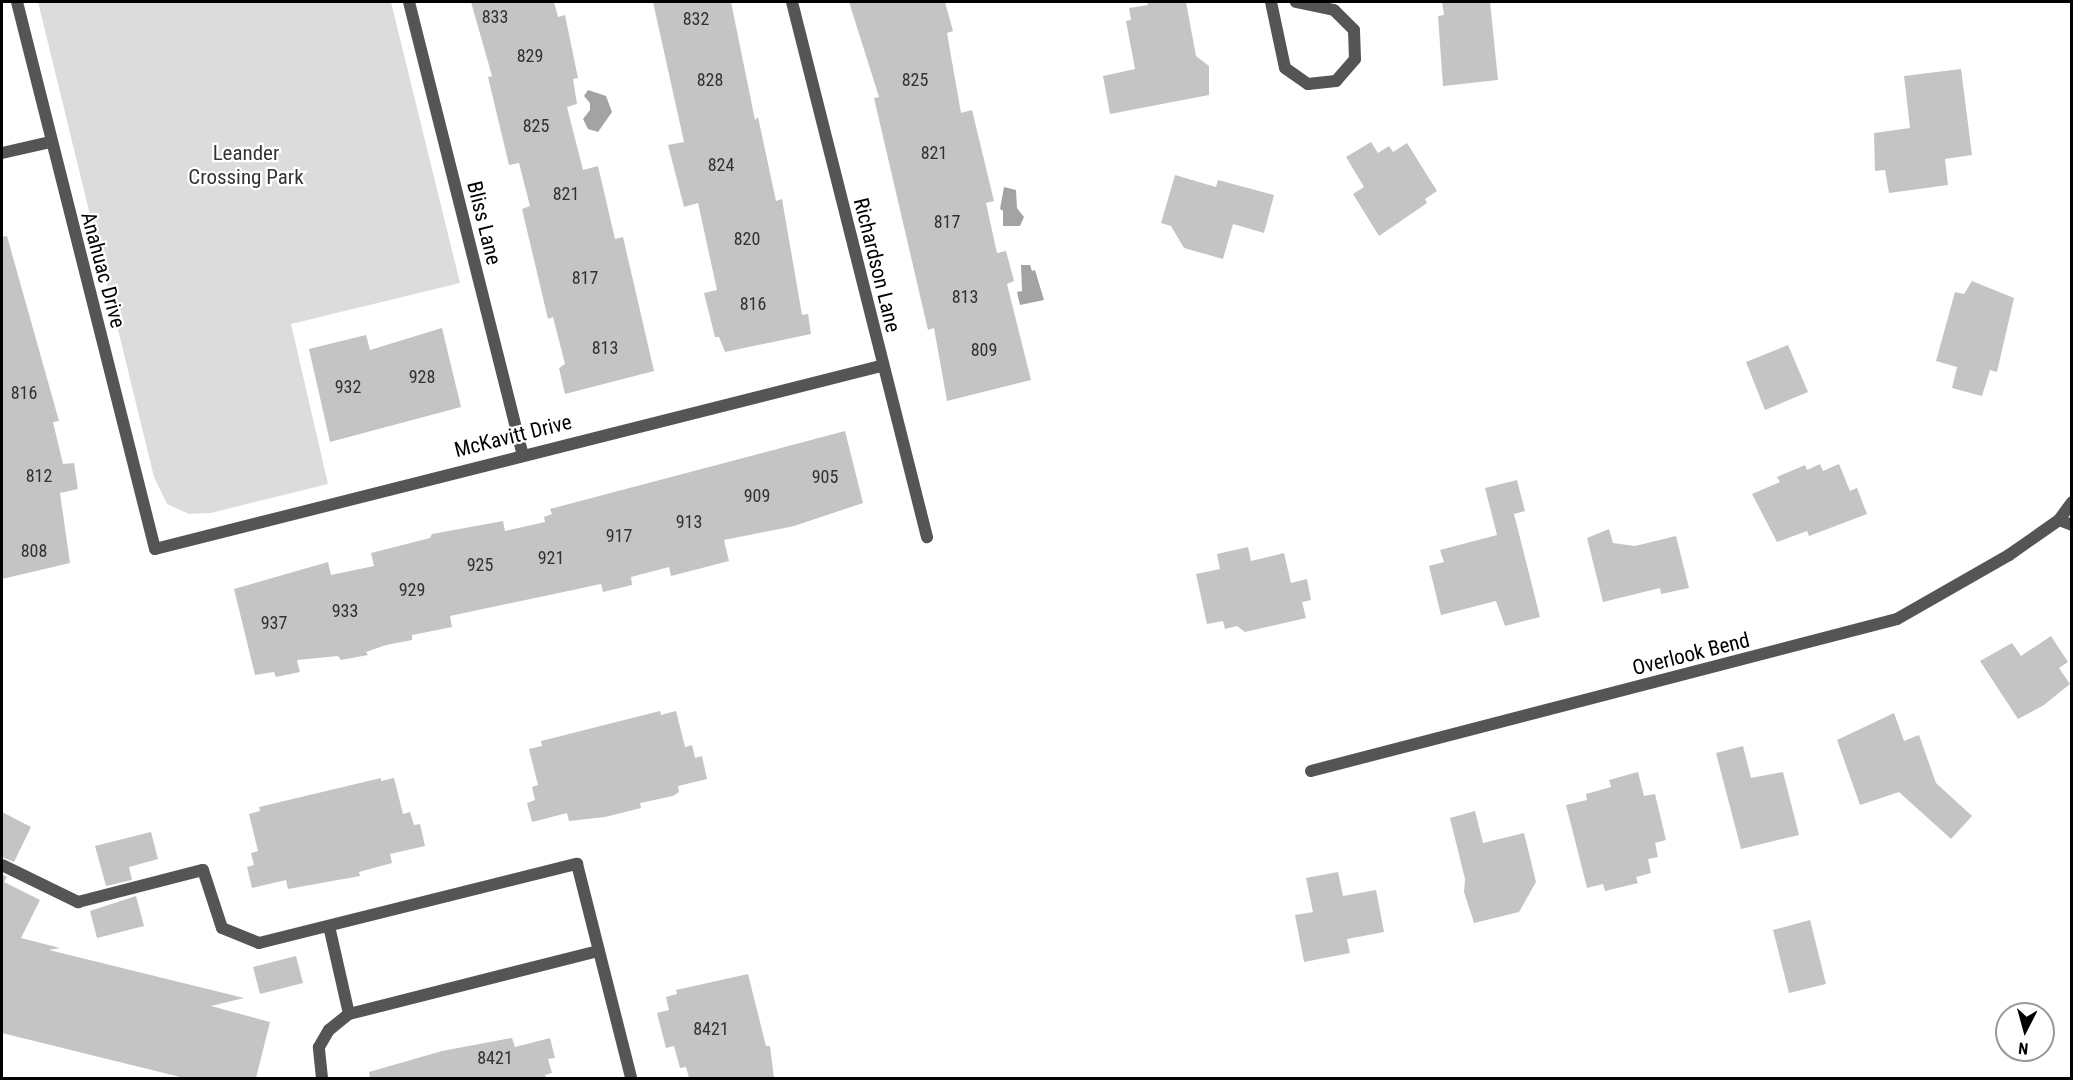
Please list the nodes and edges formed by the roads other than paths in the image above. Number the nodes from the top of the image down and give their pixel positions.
1 (16, 2) edge
2 (409, 2) edge
3 (792, 2) edge
4 (1271, 2) edge
5 (1296, 2) edge
6 (50, 142) junction
7 (2, 153) edge
8 (881, 366) junction
9 (522, 453) junction
10 (2072, 502) edge
11 (2058, 520) junction
12 (2072, 525) edge
13 (927, 537) dead end
14 (155, 549) joint
15 (1311, 771) dead end
16 (2, 865) edge
17 (328, 926) junction
18 (598, 951) junction
19 (349, 1014) junction
20 (322, 1078) edge
21 (632, 1078) edge

1 - 6 street, Anahuac Drive
2 - 9 street, Bliss Lane
3 - 8 street, Richardson Lane
4 - 5 street
6 - 7 street
6 - 14 street, Anahuac Drive
8 - 9 street, McKavitt Drive
8 - 13 street, Richardson Lane
9 - 14 street, McKavitt Drive
10 - 11 street, Overlook Bend
11 - 12 street
11 - 15 street, Overlook Bend
16 - 17 street
17 - 18 street
17 - 19 street
18 - 19 street
18 - 21 street
19 - 20 street

